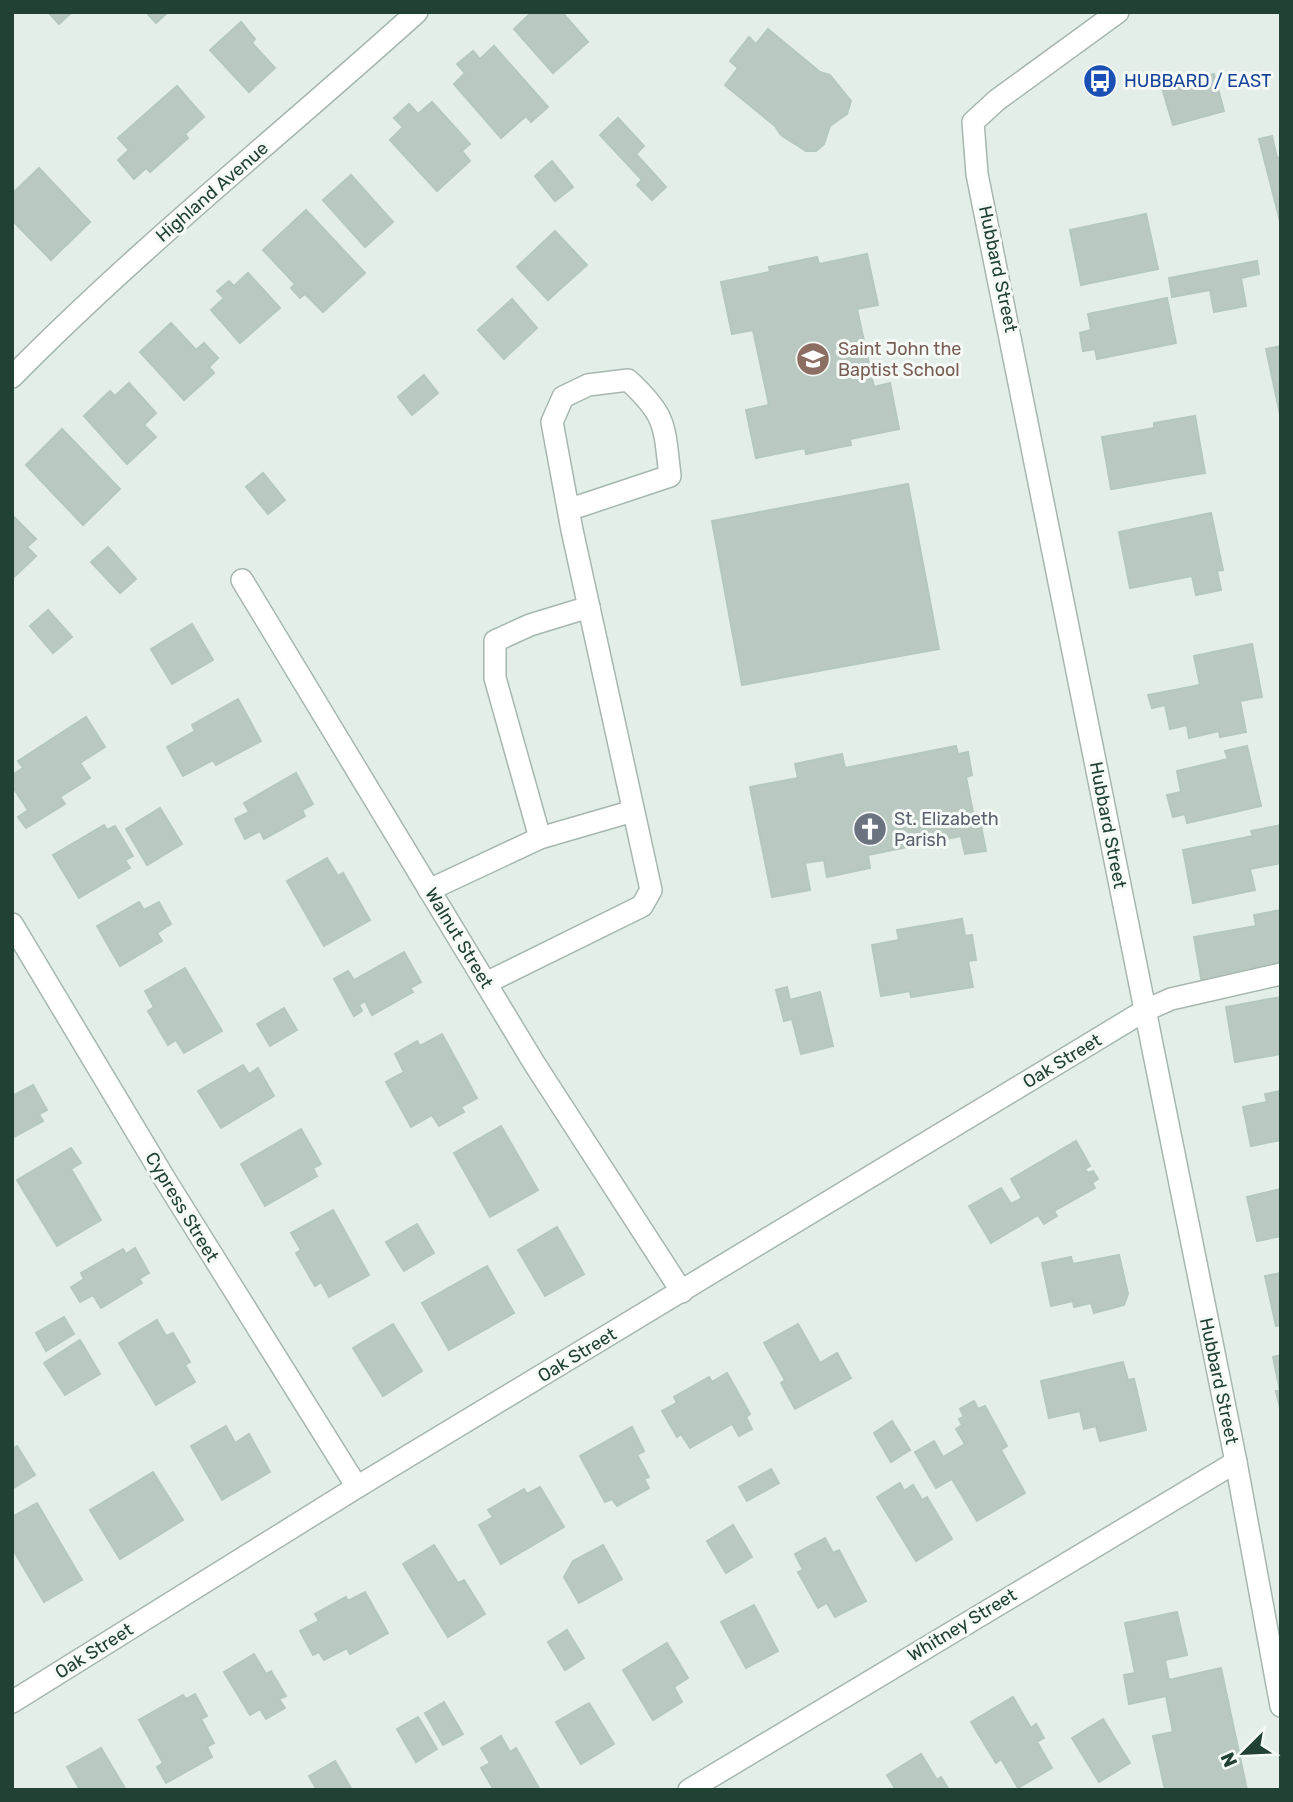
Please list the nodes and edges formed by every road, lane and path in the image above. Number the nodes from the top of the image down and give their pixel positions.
1 (417, 12) edge
2 (1118, 12) edge
3 (12, 377) edge
4 (569, 506) junction
5 (242, 580) dead end
6 (589, 607) junction
7 (633, 811) junction
8 (540, 838) junction
9 (429, 890) junction
10 (12, 924) edge
11 (1281, 974) edge
12 (486, 983) junction
13 (1144, 1011) junction
14 (682, 1293) junction
15 (1236, 1462) junction
16 (357, 1487) junction
17 (14, 1697) edge
18 (1281, 1706) edge
19 (689, 1790) edge

1 - 3 street, Highland Avenue
2 - 13 street, Hubbard Street
4 - 4 street
4 - 6 street
5 - 9 street, Walnut Street
6 - 7 street
6 - 8 street
7 - 8 street
7 - 12 street
8 - 9 street
9 - 12 street, Walnut Street
10 - 16 street, Cypress Street
11 - 13 street, Oak Street
12 - 14 street, Walnut Street
13 - 14 street, Oak Street
13 - 15 street, Hubbard Street
14 - 16 street, Oak Street
15 - 18 street, Hubbard Street
15 - 19 street, Whitney Street
16 - 17 street, Oak Street

